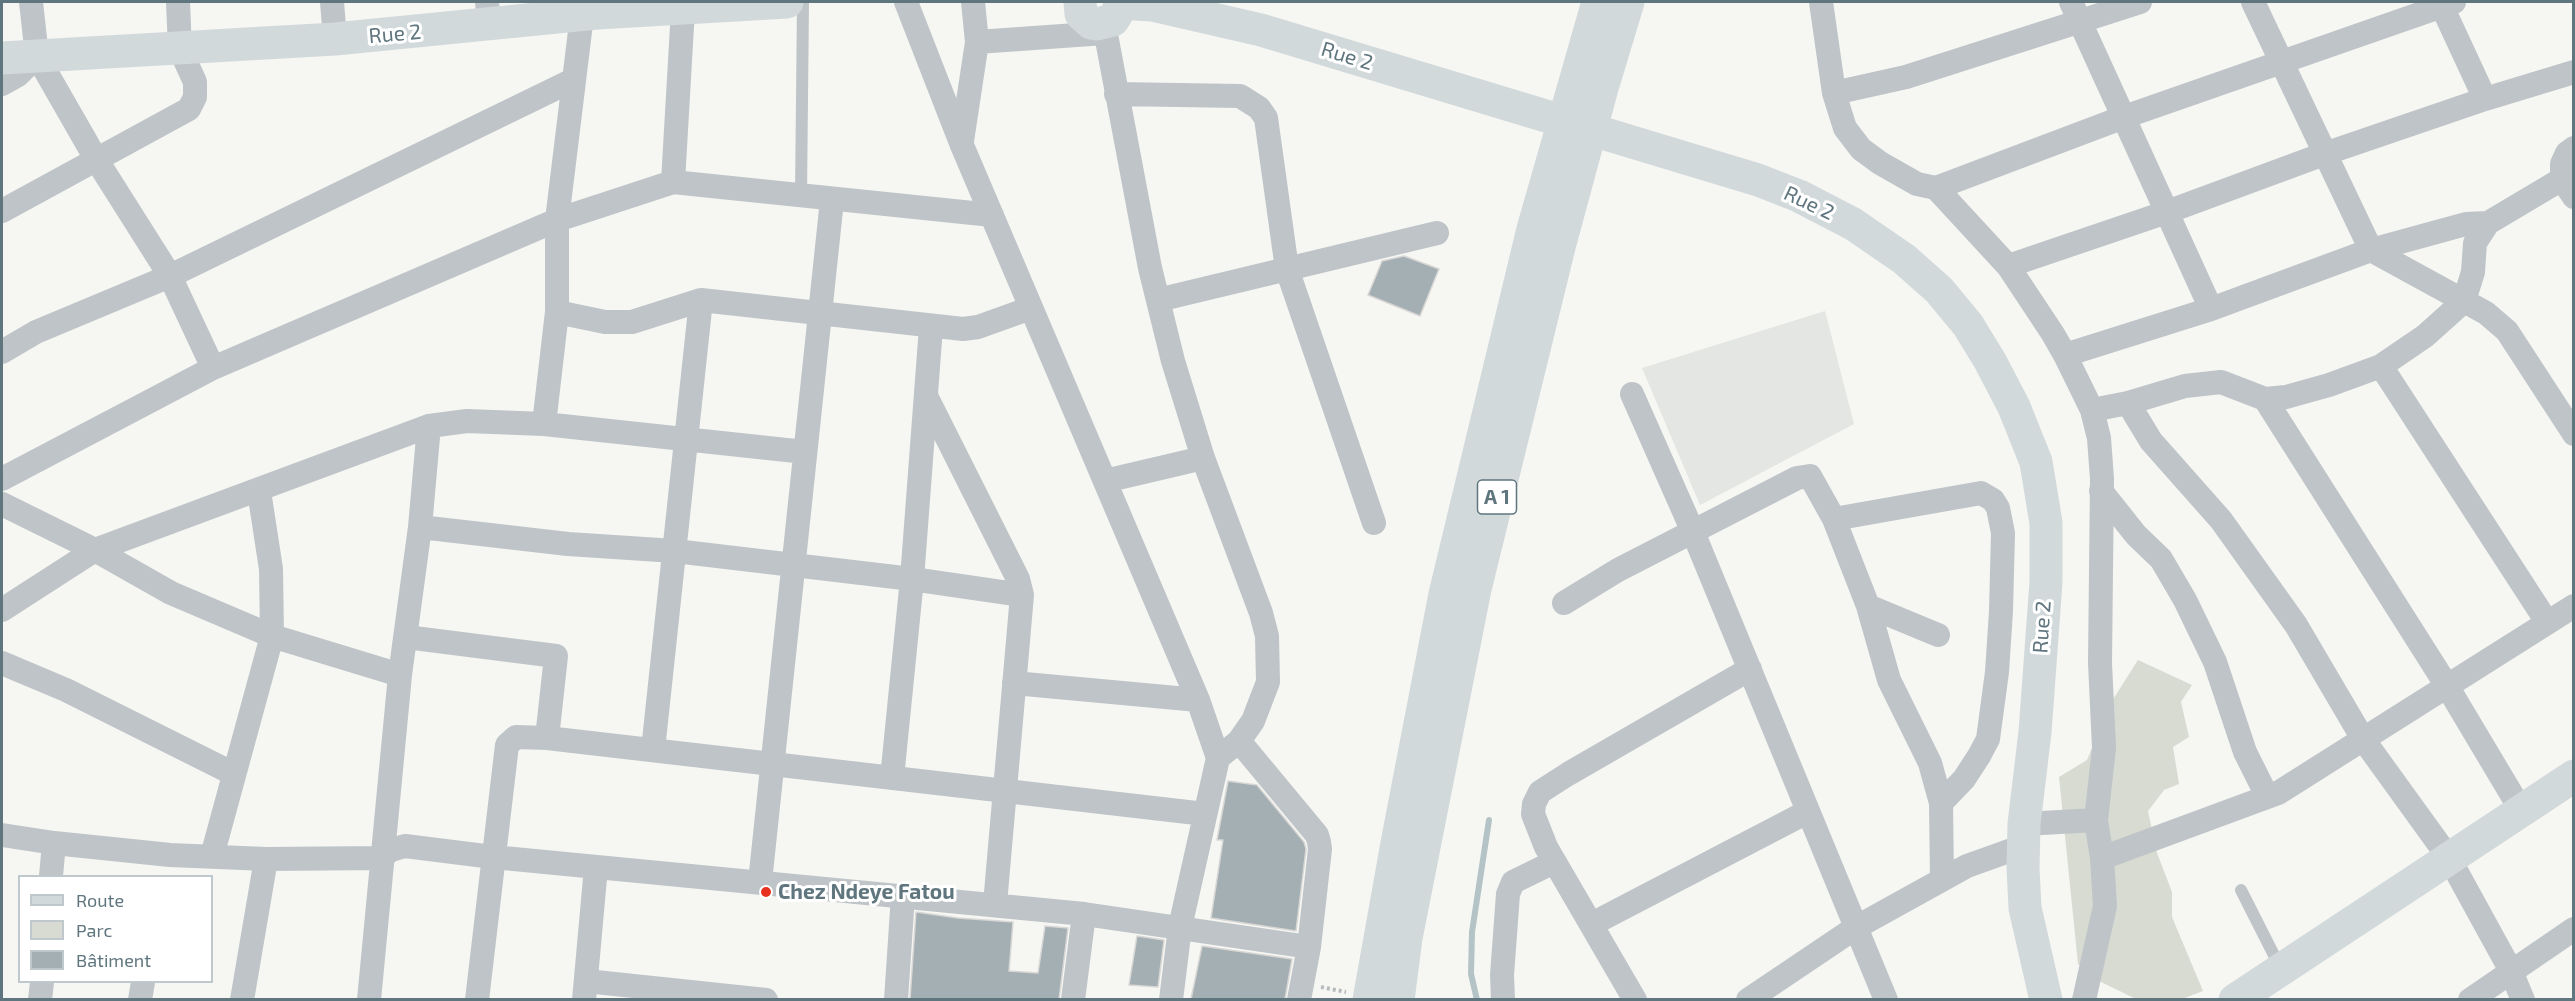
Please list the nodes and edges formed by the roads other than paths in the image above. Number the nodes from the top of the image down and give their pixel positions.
1 (31, 2) edge
2 (178, 2) edge
3 (332, 2) edge
4 (787, 2) edge
5 (803, 2) edge
6 (906, 2) edge
7 (973, 2) edge
8 (1080, 2) edge
9 (1598, 2) edge
10 (1628, 2) edge
11 (1821, 2) edge
12 (2140, 2) edge
13 (2253, 2) edge
14 (2445, 3) edge
15 (683, 9) junction
16 (592, 10) edge
17 (2075, 11) edge
18 (488, 13) edge
19 (1112, 15) edge
20 (335, 39) junction
21 (977, 42) junction
22 (180, 49) junction
23 (37, 56) junction
24 (2, 58) edge
25 (2282, 62) junction
26 (2574, 72) edge
27 (573, 80) junction
28 (2, 84) edge
29 (1834, 93) junction
30 (1116, 94) junction
31 (2485, 99) junction
32 (2124, 117) junction
33 (961, 143) junction
34 (2574, 148) edge
35 (2324, 154) junction
36 (96, 159) junction
37 (674, 182) junction
38 (1936, 188) junction
39 (2568, 188) edge
40 (801, 196) junction
41 (832, 200) junction
42 (2, 211) edge
43 (2167, 212) junction
44 (992, 215) junction
45 (557, 220) junction
46 (2488, 224) junction
47 (1437, 233) dead end
48 (2371, 250) junction
49 (2008, 266) junction
50 (1287, 269) junction
51 (170, 276) junction
52 (701, 300) junction
53 (1158, 300) junction
54 (2464, 301) junction
55 (1031, 308) junction
56 (2211, 309) junction
57 (557, 312) junction
58 (820, 315) junction
59 (931, 327) junction
60 (2, 352) edge
61 (2065, 355) junction
62 (2381, 366) junction
63 (213, 368) junction
64 (1632, 394) dead end
65 (926, 396) junction
66 (2265, 399) junction
67 (2128, 403) junction
68 (2092, 410) junction
69 (544, 424) junction
70 (429, 426) junction
71 (2574, 434) edge
72 (687, 439) junction
73 (805, 452) junction
74 (1203, 458) junction
75 (2, 478) edge
76 (1105, 481) junction
77 (259, 491) junction
78 (2101, 491) junction
79 (2, 504) edge
80 (1834, 519) junction
81 (1374, 523) dead end
82 (420, 527) junction
83 (1693, 532) junction
84 (96, 550) junction
85 (675, 551) junction
86 (793, 565) junction
87 (912, 579) junction
88 (1022, 594) junction
89 (1564, 603) dead end
90 (1868, 606) junction
91 (2574, 606) edge
92 (2, 610) edge
93 (2547, 622) junction
94 (1938, 635) dead end
95 (272, 636) junction
96 (406, 638) junction
97 (2, 663) edge
98 (1750, 669) junction
99 (400, 675) junction
100 (1014, 683) junction
101 (2447, 686) junction
102 (1198, 700) junction
103 (547, 738) junction
104 (2363, 739) junction
105 (1239, 741) junction
106 (652, 750) junction
107 (1218, 758) junction
108 (772, 764) junction
109 (234, 774) junction
110 (2574, 776) edge
111 (892, 778) junction
112 (1005, 791) junction
113 (2270, 796) junction
114 (1941, 802) junction
115 (2521, 810) junction
116 (1807, 812) junction
117 (1205, 814) junction
118 (2096, 820) junction
119 (2024, 835) junction
120 (2, 836) edge
121 (54, 843) junction
122 (212, 856) junction
123 (494, 857) junction
124 (381, 858) junction
125 (2102, 858) junction
126 (2449, 858) junction
127 (266, 859) junction
128 (1554, 862) junction
129 (167, 866) edge
130 (596, 867) junction
131 (51, 875) edge
132 (1942, 880) junction
133 (760, 882) junction
134 (2241, 890) dead end
135 (903, 895) junction
136 (995, 904) junction
137 (1084, 914) junction
138 (1592, 924) junction
139 (1180, 927) junction
140 (1855, 928) junction
141 (2574, 929) edge
142 (1310, 947) junction
143 (2511, 971) junction
144 (42, 983) edge
145 (143, 983) edge
146 (2261, 988) edge
147 (585, 990) edge
148 (1308, 993) edge
149 (1361, 996) edge
150 (40, 999) edge
151 (140, 999) edge
152 (242, 999) edge
153 (369, 999) edge
154 (477, 999) edge
155 (766, 999) edge
156 (896, 999) edge
157 (1073, 999) edge
158 (1171, 999) edge
159 (1398, 999) edge
160 (1503, 999) edge
161 (1635, 999) edge
162 (1748, 999) edge
163 (1886, 999) edge
164 (2046, 999) edge
165 (2084, 999) edge
166 (2470, 999) edge
167 (2523, 999) edge

1 - 23 street
2 - 22 street
3 - 20 street
4 - 15 main road, Rue 2
5 - 40 lane
6 - 33 street
7 - 21 street
8 - 19 main road
9 - 149 main road, A 1
10 - 159 main road, A 1
11 - 29 street
12 - 17 street
13 - 25 street
14 - 25 street
14 - 31 street
15 - 16 main road, Rue 2
15 - 37 street
16 - 18 main road, Rue 2
16 - 27 street
17 - 29 street
17 - 32 street
18 - 20 main road, Rue 2
19 - 21 street
19 - 30 street
19 - 119 main road, Rue 2
20 - 22 main road, Rue 2
21 - 33 street
22 - 23 main road, Rue 2
22 - 36 street
23 - 24 main road, Rue 2
23 - 28 street
23 - 36 street
25 - 32 street
25 - 35 street
26 - 31 street
27 - 45 street
27 - 51 street
29 - 38 street
30 - 50 street
30 - 53 street
31 - 35 street
32 - 38 street
32 - 43 street
33 - 44 street
34 - 39 street
35 - 43 street
35 - 48 street
36 - 42 street
36 - 51 street
37 - 40 street
37 - 45 street
38 - 49 street
39 - 46 street
40 - 41 street
41 - 44 street
41 - 58 street
43 - 49 street
43 - 56 street
44 - 55 street
45 - 57 street
45 - 63 street
46 - 48 street
46 - 54 street
47 - 50 street
48 - 54 street
48 - 56 street
49 - 61 street
50 - 53 street
50 - 81 street
51 - 60 street
51 - 63 street
52 - 57 street
52 - 58 street
52 - 72 street
53 - 74 street
54 - 62 street
54 - 71 street
55 - 59 street
55 - 76 street
56 - 61 street
57 - 69 street
58 - 59 street
58 - 73 street
59 - 65 street
61 - 68 street
62 - 66 street
62 - 93 street
63 - 75 street
64 - 83 street
65 - 87 street
65 - 88 street
66 - 67 street
66 - 101 street
67 - 68 street
67 - 104 street
68 - 78 street
69 - 70 street
69 - 72 street
70 - 77 street
70 - 82 street
72 - 73 street
72 - 85 street
73 - 86 street
74 - 76 street
74 - 105 street
76 - 102 street
77 - 84 street
77 - 95 street
78 - 113 street
78 - 118 street
79 - 84 street
80 - 83 street
80 - 90 street
80 - 114 street
82 - 85 street
82 - 96 street
83 - 89 street
83 - 98 street
84 - 92 street
84 - 95 street
85 - 86 street
85 - 106 street
86 - 87 street
86 - 108 street
87 - 88 street
87 - 111 street
88 - 100 street
90 - 94 street
90 - 114 street
91 - 93 street
93 - 101 street
95 - 99 street
95 - 109 street
96 - 99 street
96 - 103 street
97 - 109 street
98 - 116 street
98 - 128 street
99 - 124 street
100 - 102 street
100 - 112 street
101 - 104 street
101 - 115 street
102 - 107 street
103 - 106 street
103 - 123 street
104 - 113 street
104 - 126 street
105 - 107 street
105 - 142 street
106 - 108 street
107 - 117 street
108 - 111 street
108 - 133 street
109 - 122 street
110 - 115 main road
111 - 112 street
112 - 117 street
112 - 136 street
113 - 125 street
114 - 132 street
115 - 126 main road
116 - 138 street
116 - 140 street
117 - 139 street
118 - 119 street
118 - 125 street
119 - 132 street
119 - 164 main road, Rue 2
120 - 121 street
121 - 129 street
121 - 131 street
122 - 127 street
122 - 129 street
123 - 124 street
123 - 130 street
123 - 154 street
124 - 127 street
124 - 153 street
125 - 165 street
126 - 143 street
126 - 146 main road
127 - 152 street
128 - 138 street
128 - 160 street
130 - 133 street
130 - 147 street
132 - 140 street
133 - 135 street
134 - 146 lane
135 - 136 street
135 - 156 street
136 - 137 street
137 - 139 street
137 - 157 street
138 - 161 street
139 - 142 street
139 - 158 street
140 - 162 street
140 - 163 street
141 - 143 street
142 - 148 street
143 - 166 street
143 - 167 street
144 - 150 street
145 - 151 street
147 - 155 street

